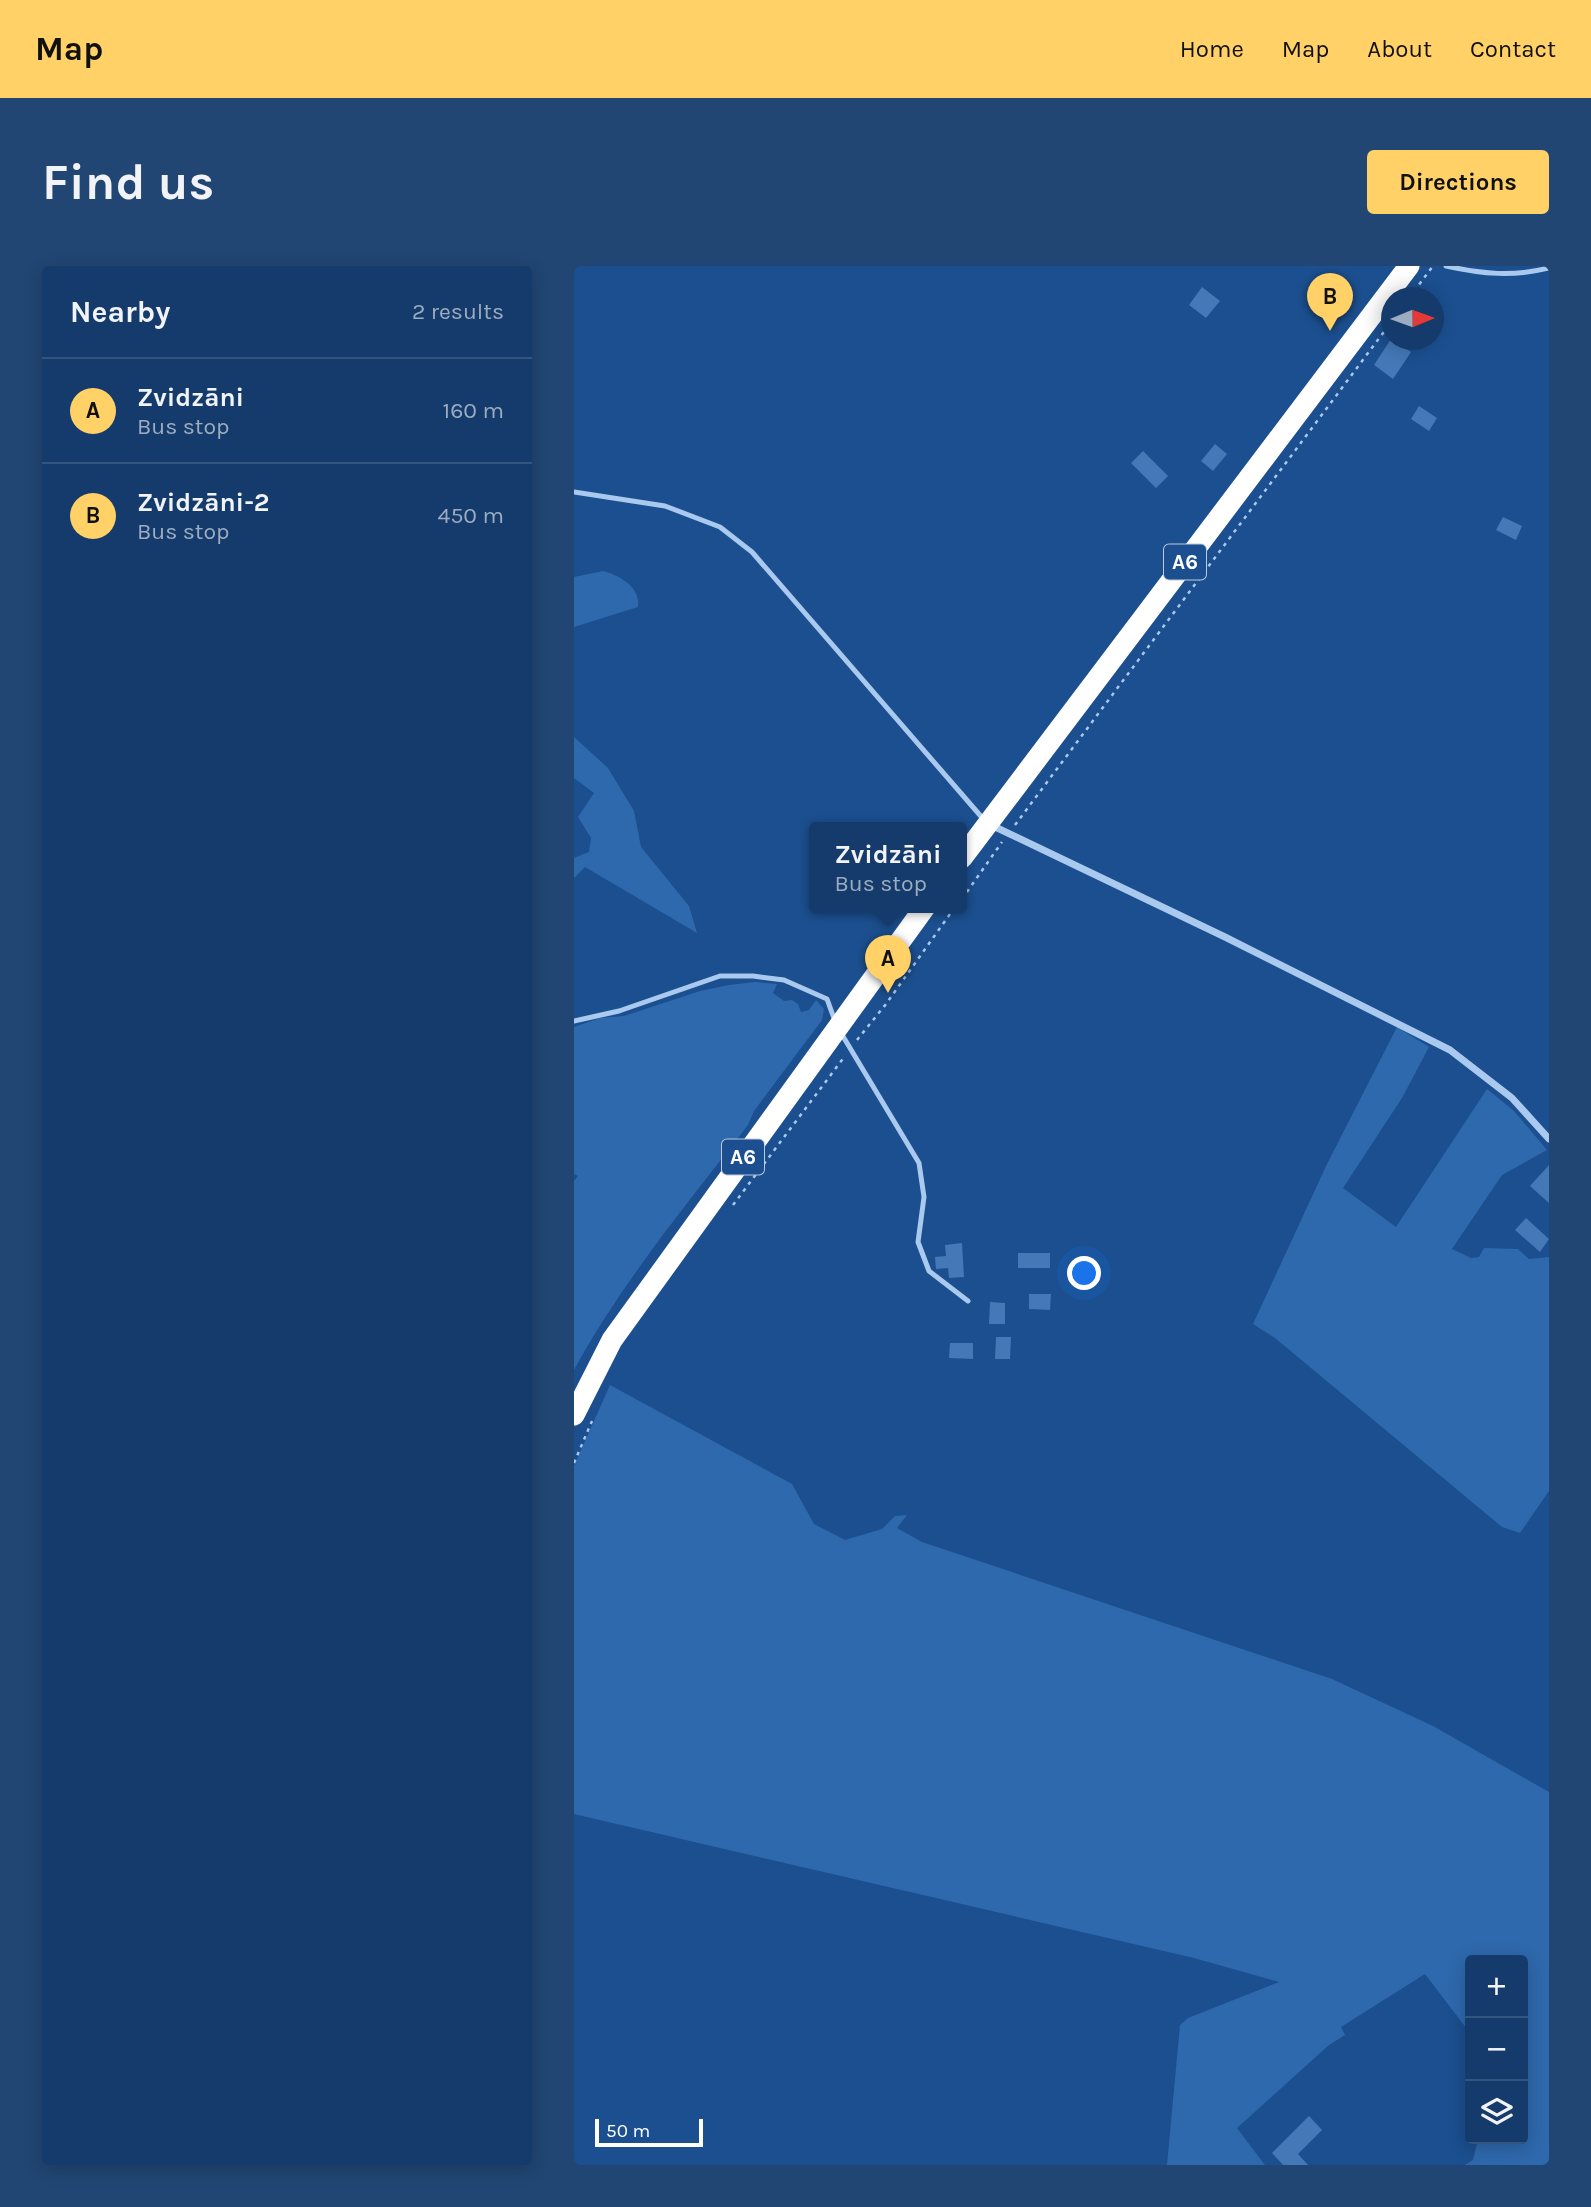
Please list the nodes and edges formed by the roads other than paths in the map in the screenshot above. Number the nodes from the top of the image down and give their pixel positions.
1 (1409, 266) edge
2 (1446, 266) edge
3 (1549, 268) edge
4 (574, 492) edge
5 (988, 823) junction
6 (967, 850) edge
7 (921, 913) edge
8 (574, 1021) edge
9 (837, 1027) junction
10 (1549, 1139) edge
11 (968, 1301) dead end
12 (584, 1417) edge

1 - 5 highway, A6
2 - 3 lane
4 - 5 lane
5 - 6 highway, A6
5 - 10 street
7 - 9 highway, A6
8 - 9 lane
9 - 11 lane
9 - 12 highway, A6

